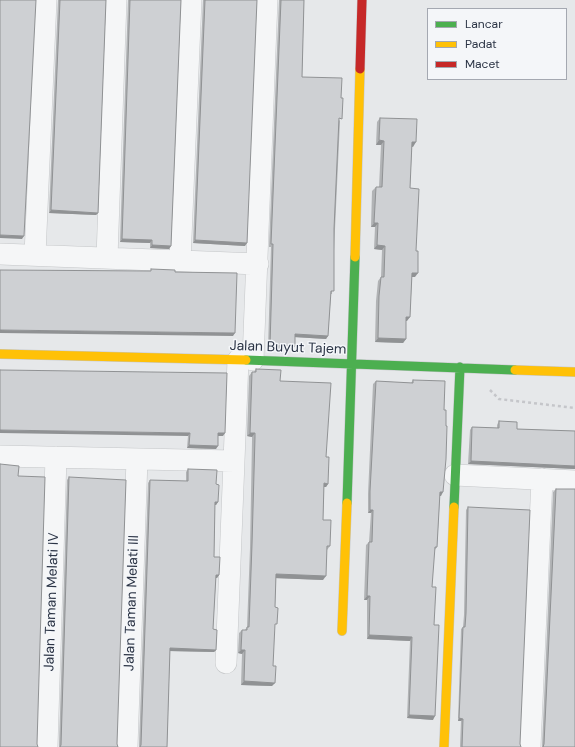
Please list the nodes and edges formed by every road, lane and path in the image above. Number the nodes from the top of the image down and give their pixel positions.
1 (46, 0) edge
2 (116, 0) edge
3 (191, 0) edge
4 (267, 0) edge
5 (362, 0) edge
6 (0, 254) edge
7 (35, 255) junction
8 (108, 258) junction
9 (180, 261) junction
10 (258, 264) junction
11 (0, 354) edge
12 (246, 360) junction
13 (352, 364) junction
14 (460, 367) junction
15 (477, 368) junction
16 (575, 372) edge
17 (575, 408) edge
18 (0, 456) edge
19 (56, 457) junction
20 (137, 459) junction
21 (234, 461) junction
22 (455, 475) junction
23 (542, 479) junction
24 (575, 481) edge
25 (342, 631) dead end
26 (226, 663) dead end
27 (47, 747) edge
28 (127, 747) edge
29 (444, 747) edge
30 (530, 747) edge

1 - 7 street
2 - 8 street
3 - 9 street
4 - 10 street
5 - 13 street
6 - 7 street
7 - 8 street
8 - 9 street
9 - 10 street
10 - 12 street
11 - 12 street, Jalan Buyut Tajem
12 - 13 street, Jalan Buyut Tajem
12 - 21 street
13 - 14 street, Jalan Buyut Tajem
13 - 25 street
14 - 15 street, Jalan Buyut Tajem
14 - 22 street
15 - 16 street, Jalan Buyut Tajem
15 - 17 path
18 - 19 street
19 - 20 street
19 - 27 street, Jalan Taman Melati IV
20 - 21 street
20 - 28 street, Jalan Taman Melati III
21 - 26 street
22 - 23 street
22 - 29 street
23 - 24 street
23 - 30 street

